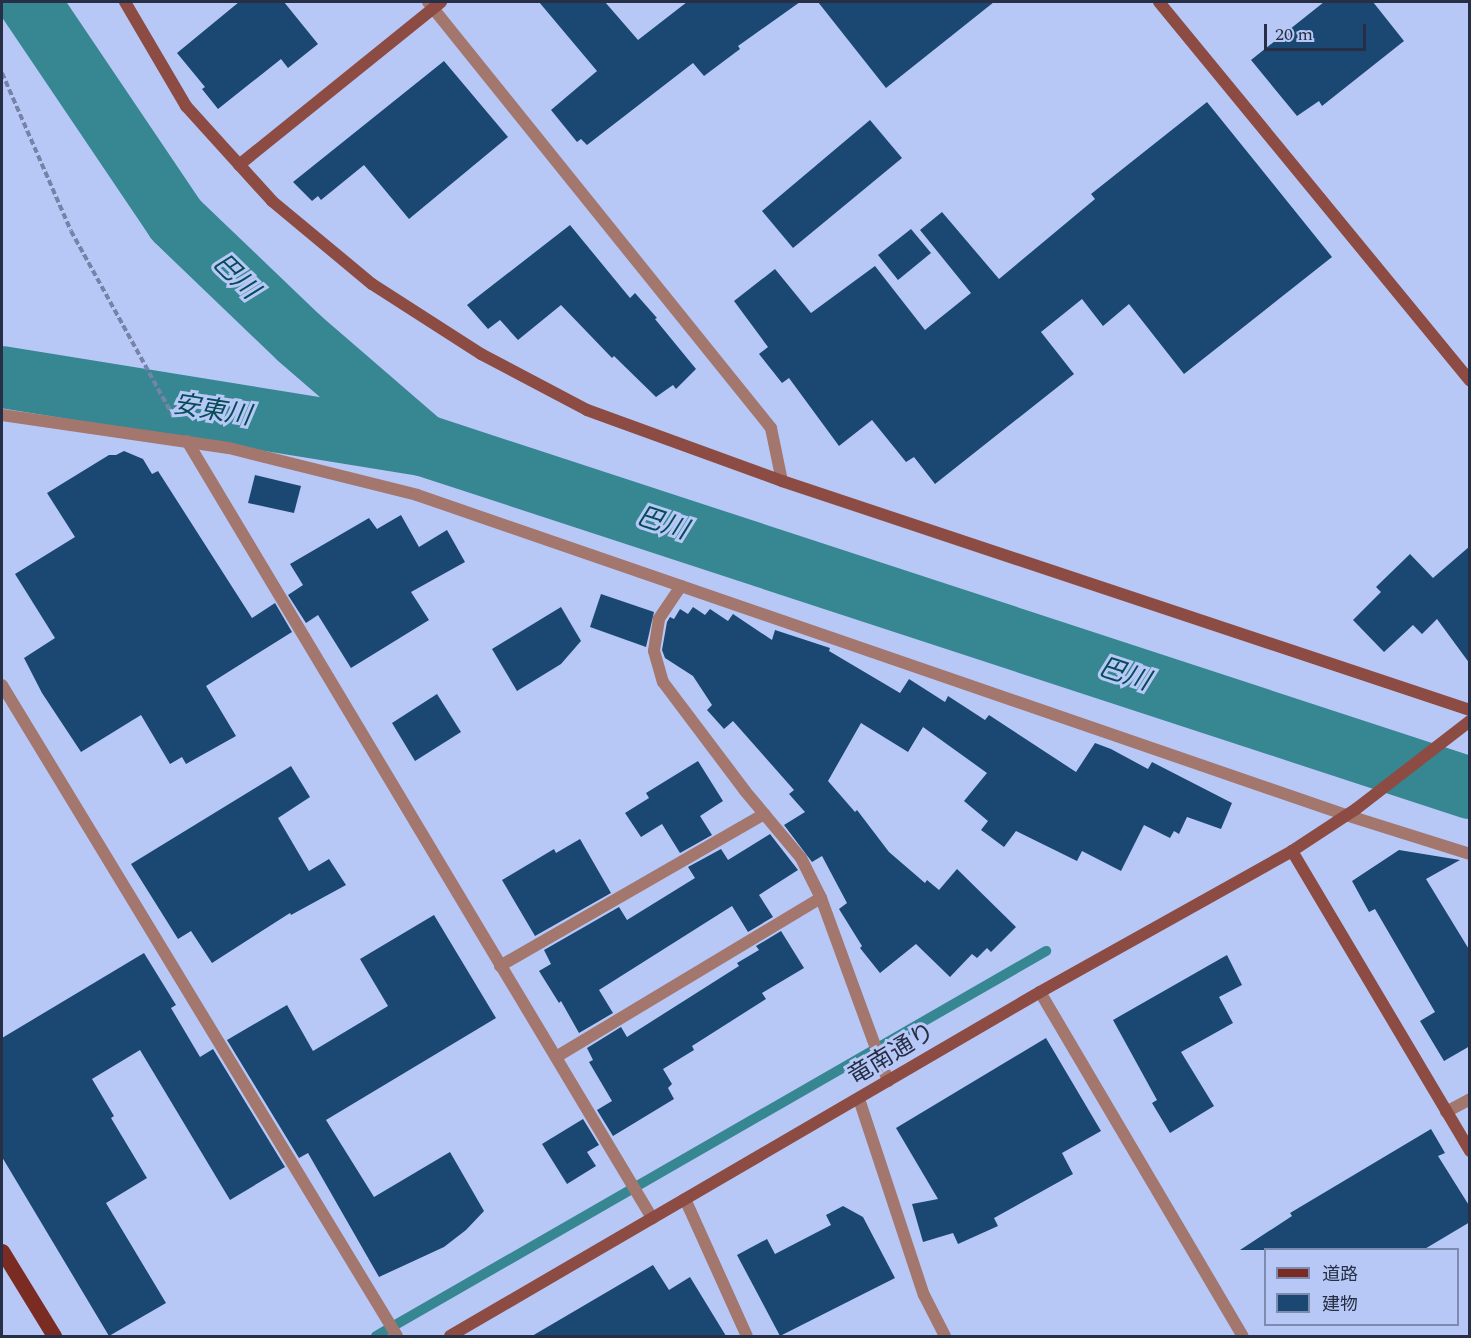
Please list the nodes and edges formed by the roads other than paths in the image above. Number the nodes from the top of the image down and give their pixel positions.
1 (125, 2) edge
2 (1159, 2) edge
3 (434, 4) edge
4 (239, 165) junction
5 (1470, 381) edge
6 (2, 415) edge
7 (187, 441) junction
8 (782, 481) junction
9 (681, 586) junction
10 (2, 685) edge
11 (1470, 710) edge
12 (1466, 723) edge
13 (1351, 812) junction
14 (764, 814) junction
15 (1292, 851) junction
16 (1470, 854) edge
17 (821, 898) junction
18 (500, 966) junction
19 (1040, 992) junction
20 (556, 1057) junction
21 (888, 1081) junction
22 (859, 1099) junction
23 (1470, 1099) edge
24 (1446, 1112) junction
25 (1470, 1151) edge
26 (685, 1199) junction
27 (652, 1218) junction
28 (2, 1251) edge
29 (54, 1336) edge
30 (397, 1336) edge
31 (450, 1336) edge
32 (747, 1336) edge
33 (945, 1336) edge
34 (1243, 1336) edge

1 - 4 street
2 - 5 street
3 - 4 street
3 - 8 street
4 - 8 street
6 - 7 street
7 - 9 street
7 - 18 street
8 - 11 street
9 - 13 street
9 - 14 street
10 - 30 street
12 - 13 street, 竜南通り
13 - 15 street, 竜南通り
13 - 16 street
14 - 17 street
14 - 18 street
15 - 19 street, 竜南通り
15 - 24 street
17 - 20 street
17 - 21 street
18 - 20 street
19 - 21 street, 竜南通り
19 - 34 street
20 - 27 street
21 - 22 street, 竜南通り
22 - 26 street, 竜南通り
22 - 33 street
23 - 24 street
24 - 25 street
26 - 27 street, 竜南通り
26 - 32 street
27 - 31 street, 竜南通り
28 - 29 main road

